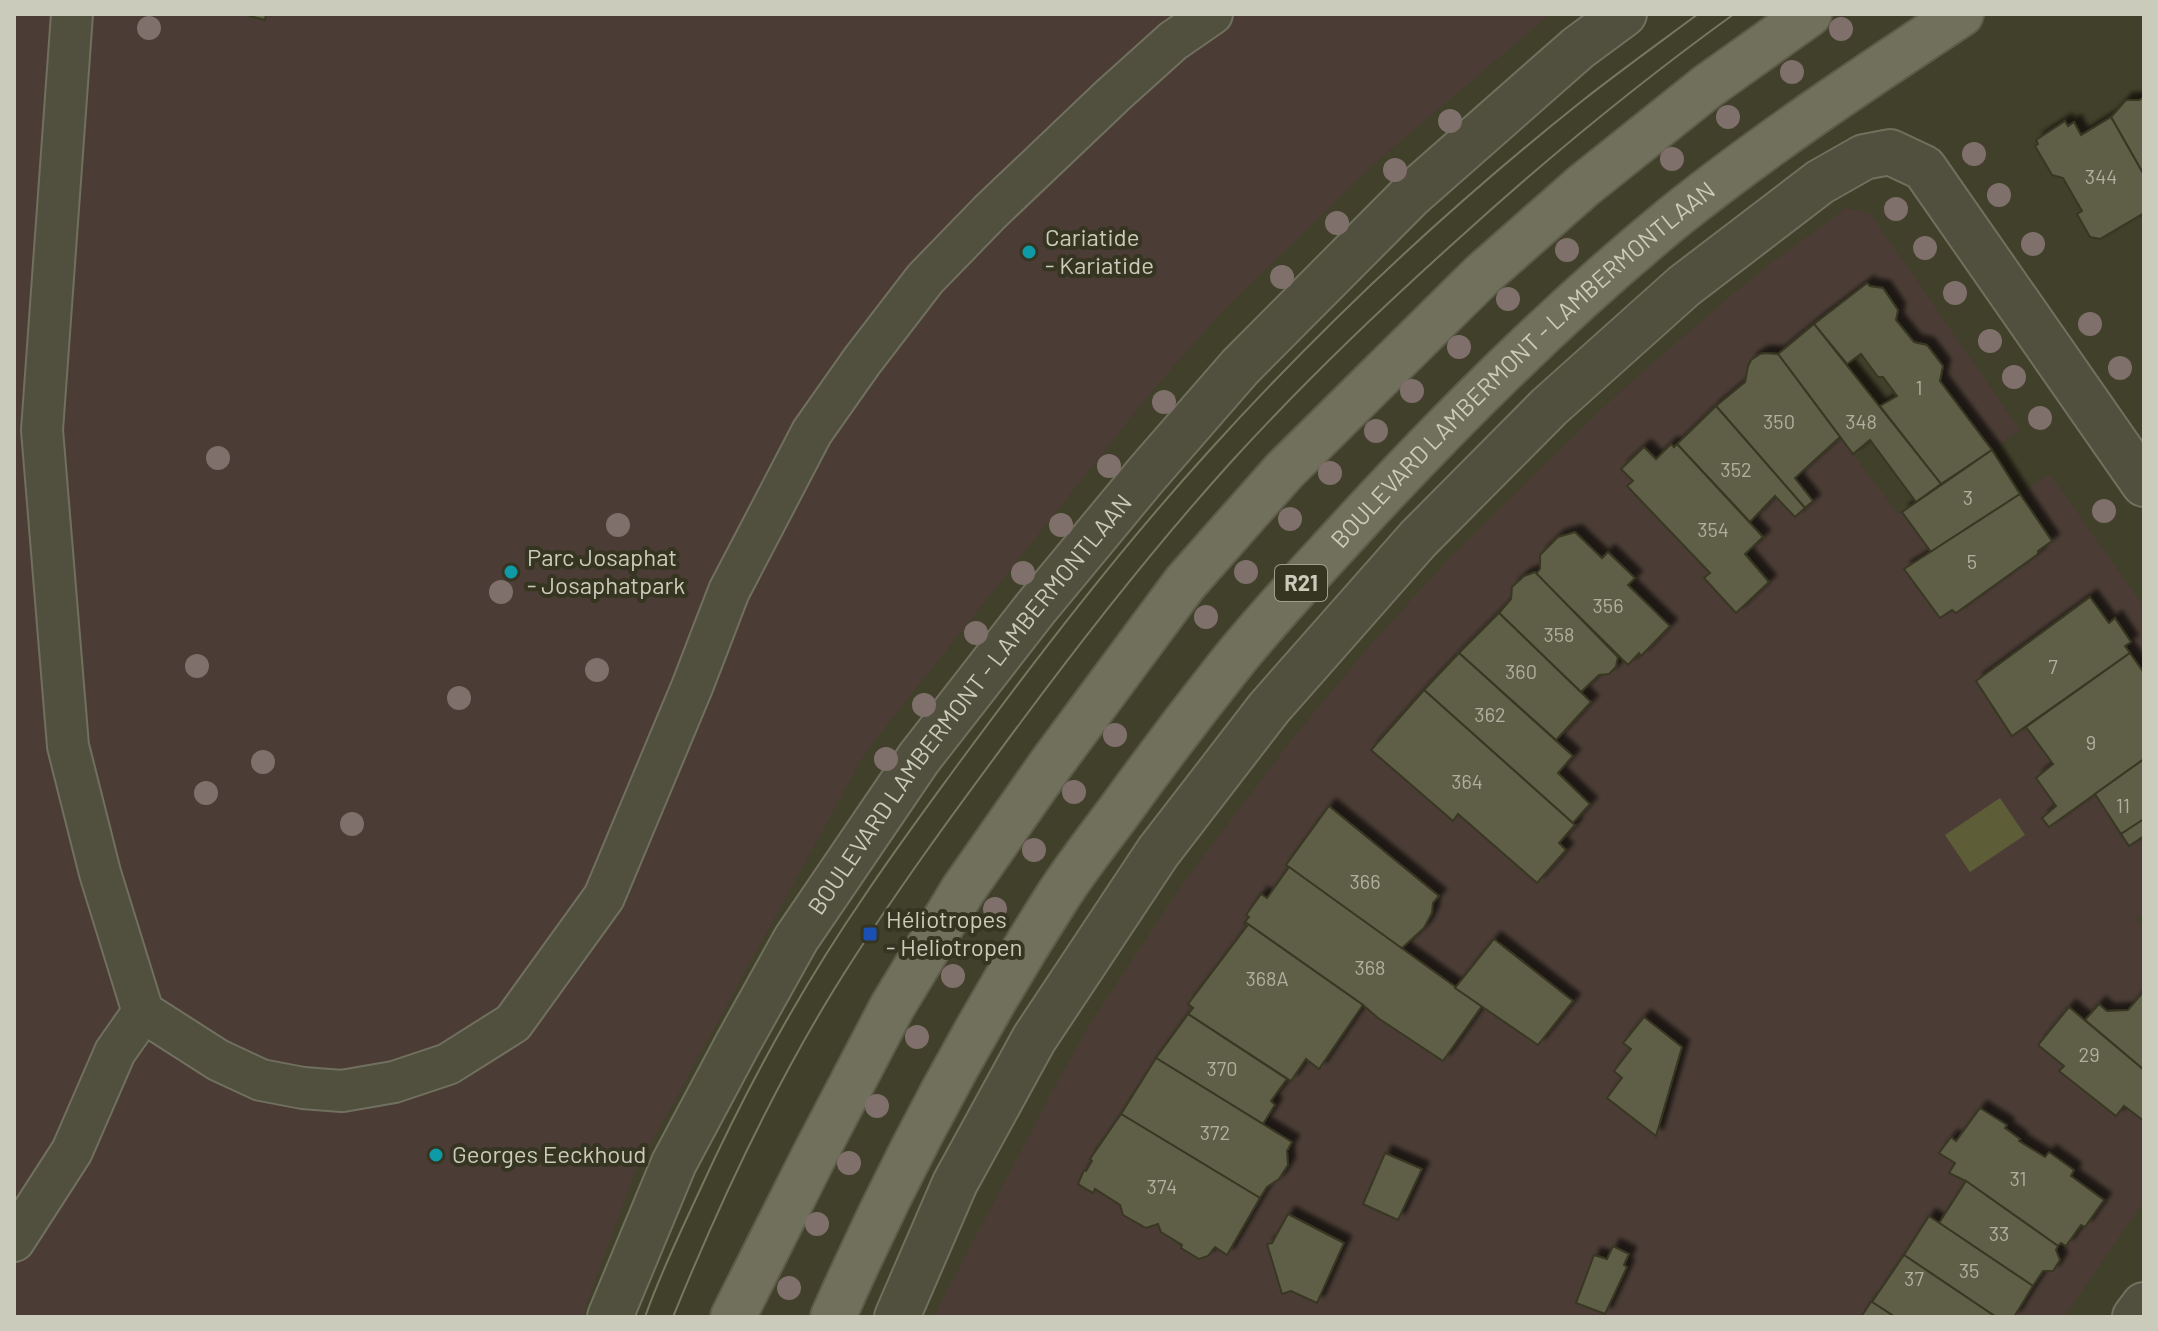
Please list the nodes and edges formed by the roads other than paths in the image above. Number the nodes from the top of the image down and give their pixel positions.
1 (72, 14) edge
2 (1212, 14) edge
3 (1624, 14) edge
4 (1809, 14) edge
5 (1961, 14) edge
6 (2144, 484) edge
7 (143, 1012) junction
8 (14, 1241) edge
9 (2144, 1305) edge
10 (610, 1317) edge
11 (733, 1317) edge
12 (833, 1317) edge
13 (897, 1317) edge
14 (2135, 1317) edge

1 - 7 street
2 - 7 street
3 - 10 street, BOULEVARD LAMBERMONT - LAMBERMONTLAAN
4 - 11 main road
5 - 12 main road, BOULEVARD LAMBERMONT - LAMBERMONTLAAN / R21
6 - 13 street, BOULEVARD LAMBERMONT - LAMBERMONTLAAN
7 - 8 street
9 - 14 street

